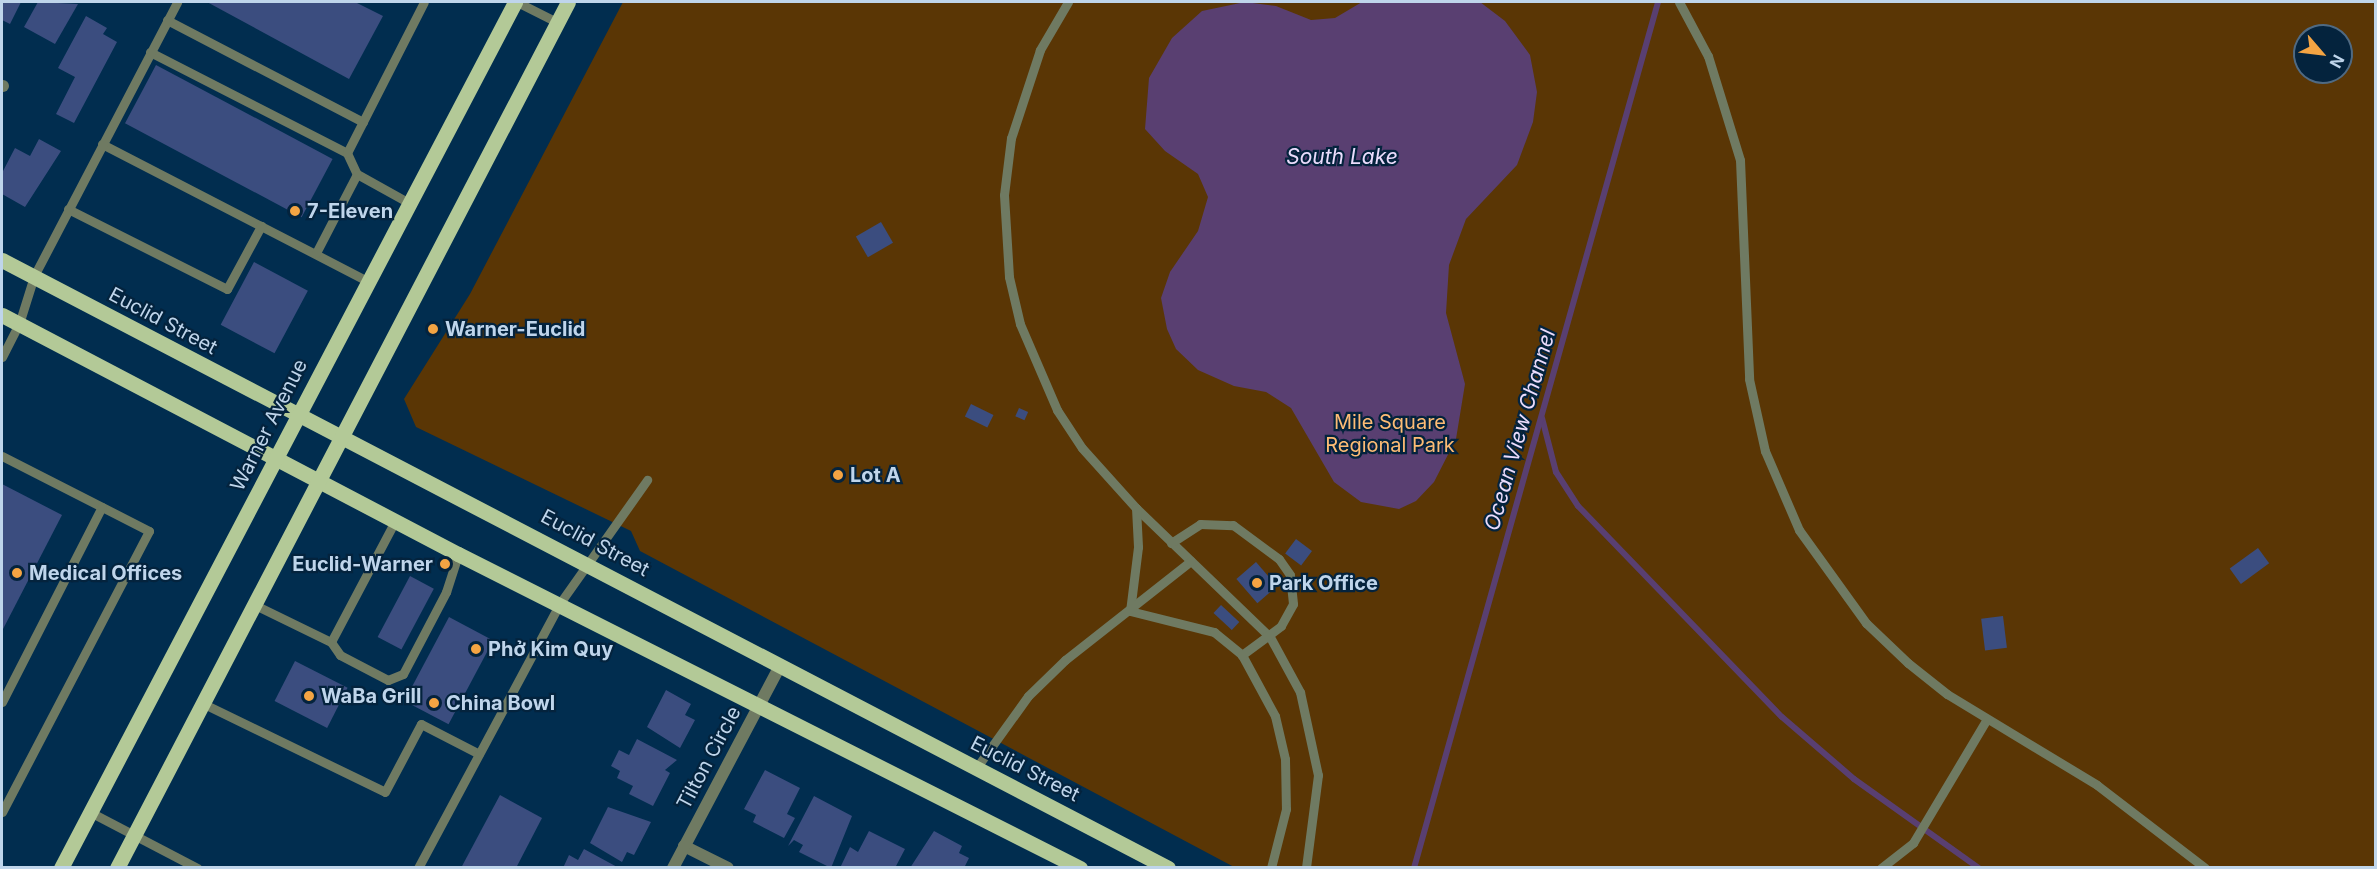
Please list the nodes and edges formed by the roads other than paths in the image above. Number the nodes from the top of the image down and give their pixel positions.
1 (177, 2) edge
2 (424, 2) edge
3 (516, 2) edge
4 (568, 2) edge
5 (1068, 2) edge
6 (1679, 2) edge
7 (167, 20) junction
8 (557, 22) junction
9 (150, 52) junction
10 (363, 122) junction
11 (102, 144) junction
12 (347, 153) junction
13 (357, 174) junction
14 (409, 203) junction
15 (68, 209) junction
16 (261, 226) junction
17 (316, 254) junction
18 (2, 260) edge
19 (33, 276) junction
20 (368, 280) junction
21 (2, 315) edge
22 (19, 324) junction
23 (2, 357) edge
24 (297, 416) junction
25 (341, 439) junction
26 (2, 456) edge
27 (276, 459) junction
28 (647, 480) dead end
29 (319, 482) junction
30 (102, 507) junction
31 (1136, 508) junction
32 (395, 521) junction
33 (1171, 543) junction
34 (458, 554) junction
35 (1191, 561) junction
36 (589, 562) junction
37 (560, 603) junction
38 (255, 605) junction
39 (1130, 611) junction
40 (1270, 637) junction
41 (331, 642) junction
42 (1242, 655) junction
43 (780, 666) junction
44 (2, 702) edge
45 (202, 703) junction
46 (760, 705) junction
47 (1987, 719) junction
48 (479, 754) junction
49 (977, 767) junction
50 (2, 812) edge
51 (90, 812) junction
52 (134, 835) junction
53 (684, 846) junction
54 (61, 867) edge
55 (117, 867) edge
56 (197, 867) edge
57 (418, 867) edge
58 (672, 867) edge
59 (728, 867) edge
60 (1080, 867) edge
61 (1168, 867) edge
62 (1271, 867) edge
63 (1306, 867) edge
64 (1881, 867) edge
65 (2205, 867) edge

1 - 7 lane
2 - 10 lane
3 - 8 lane
3 - 14 main road, Warner Avenue
4 - 8 main road
5 - 31 lane
6 - 47 lane
7 - 9 lane
7 - 10 lane
8 - 25 main road
9 - 11 lane
9 - 12 lane
10 - 12 lane
11 - 15 lane
11 - 16 lane
12 - 13 lane
13 - 14 lane
13 - 17 lane
14 - 20 main road, Warner Avenue
15 - 16 lane
15 - 19 lane
16 - 17 lane
17 - 20 lane
18 - 19 main road, Euclid Street
19 - 22 lane
19 - 24 main road, Euclid Street
20 - 24 main road, Warner Avenue
21 - 22 main road
22 - 23 lane
22 - 27 main road
24 - 25 main road, Euclid Street
24 - 27 main road, Warner Avenue
25 - 29 main road
25 - 36 main road, Euclid Street
26 - 30 lane
27 - 29 main road
27 - 51 main road, Warner Avenue
28 - 36 lane
29 - 32 main road
29 - 38 main road
30 - 44 lane
30 - 50 lane
31 - 33 lane
31 - 39 lane
32 - 34 main road
32 - 41 lane
33 - 35 lane
33 - 40 lane
34 - 37 main road
34 - 41 lane
35 - 39 lane
35 - 40 lane
36 - 37 lane
36 - 43 main road, Euclid Street
37 - 46 main road
37 - 48 lane
38 - 41 lane
38 - 45 main road
39 - 42 lane
39 - 49 lane
40 - 42 lane
40 - 63 lane
42 - 62 lane
43 - 46 street, Tilton Circle
43 - 49 main road, Euclid Street
45 - 48 lane
45 - 52 main road
46 - 53 street, Tilton Circle
46 - 60 main road
47 - 64 lane
47 - 65 lane
48 - 57 lane
49 - 61 main road, Euclid Street
51 - 52 lane
51 - 54 main road, Warner Avenue
52 - 55 main road
52 - 56 lane
53 - 58 street, Tilton Circle
53 - 59 street

